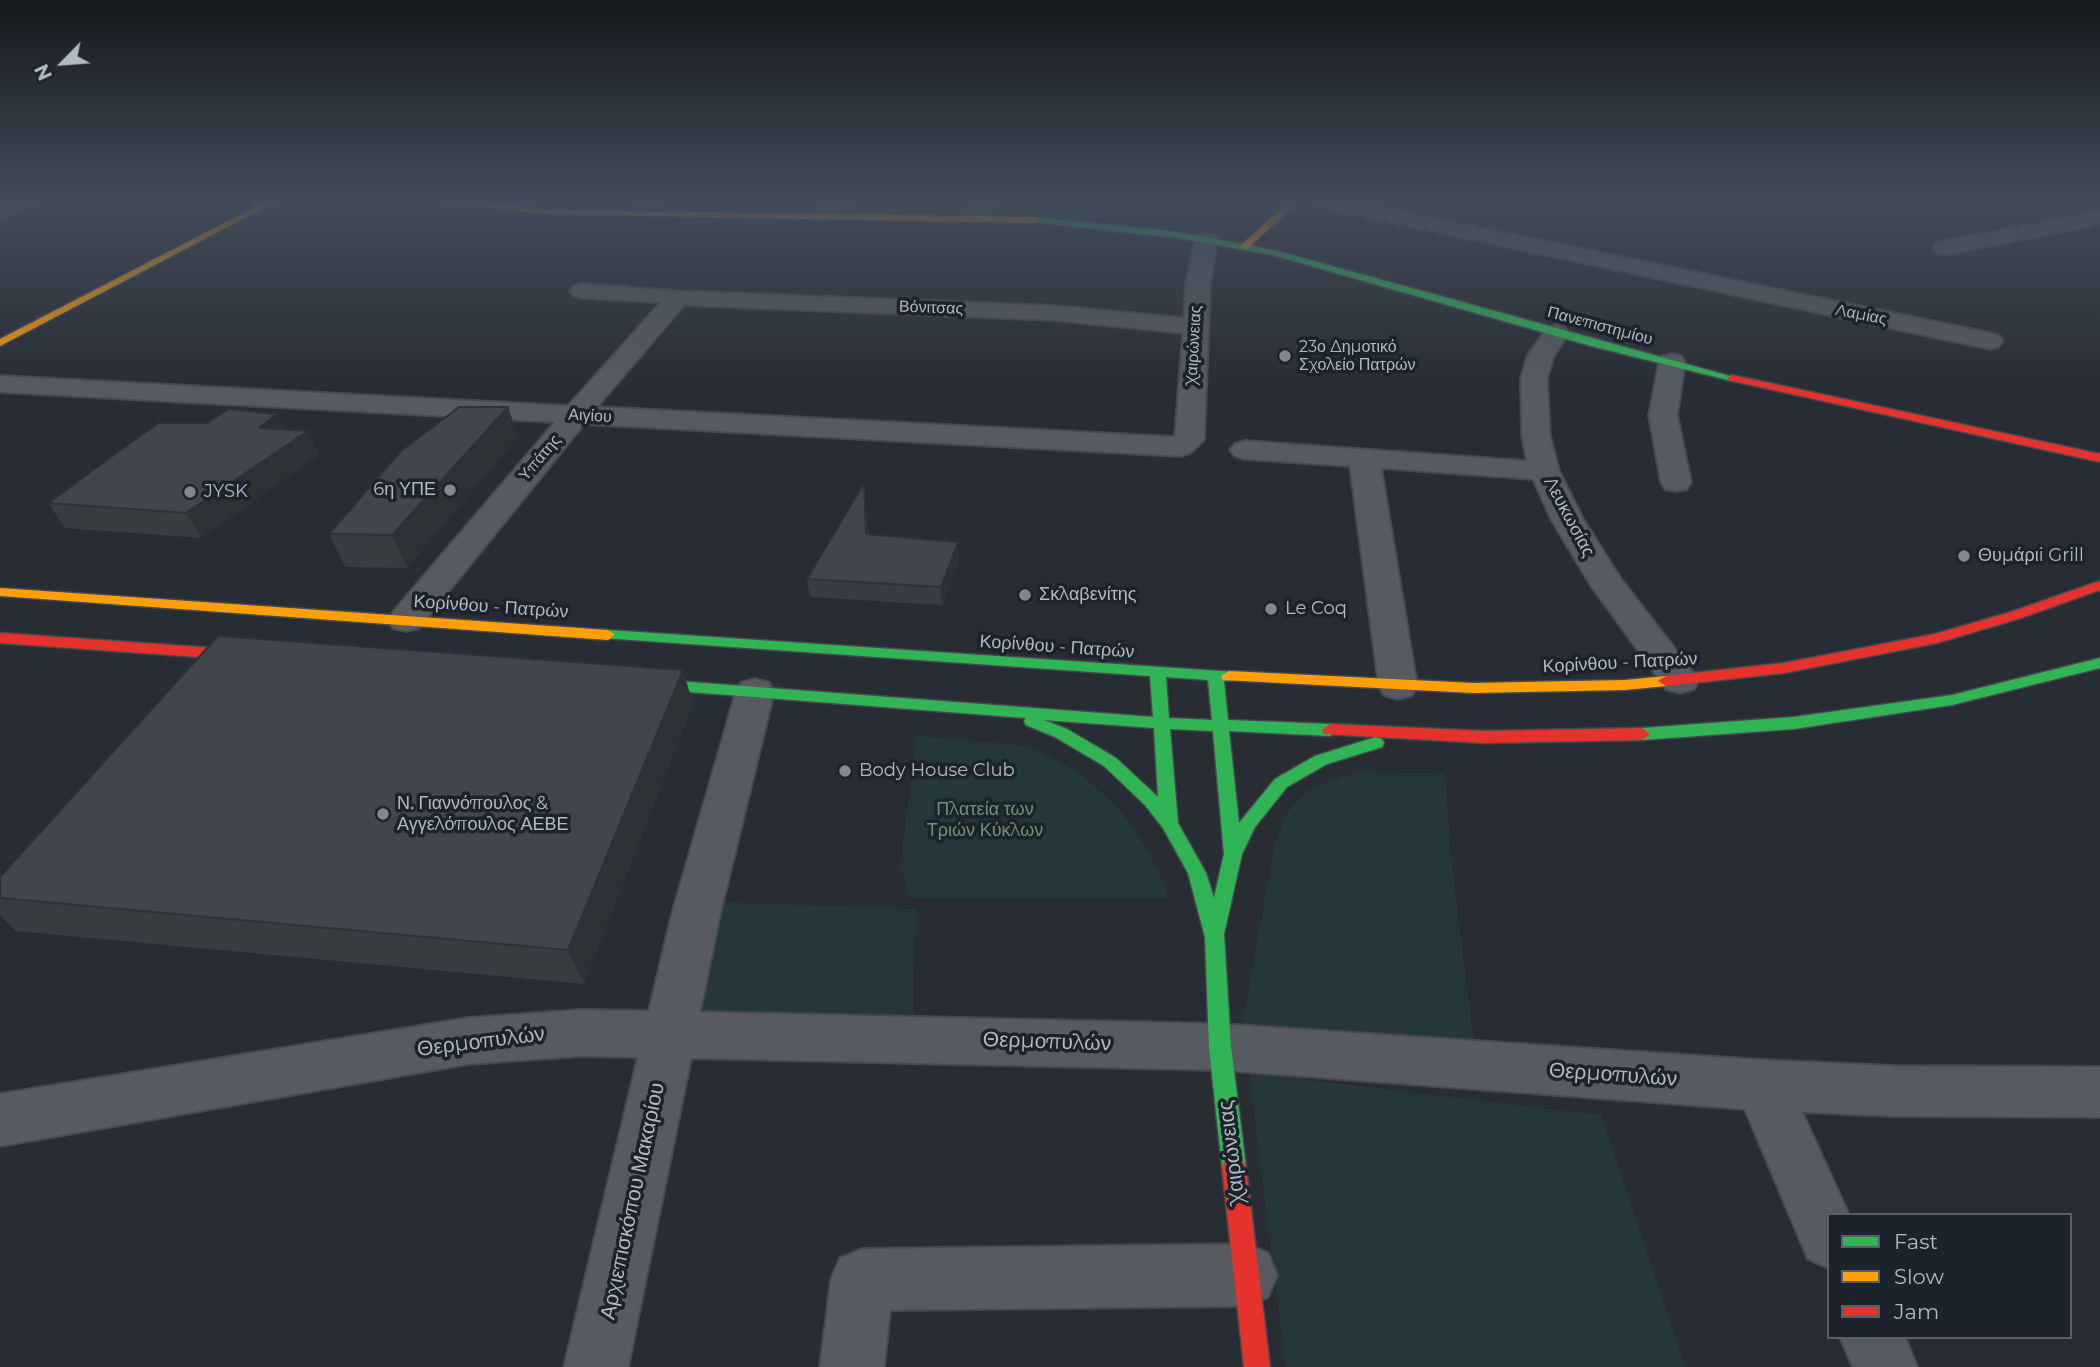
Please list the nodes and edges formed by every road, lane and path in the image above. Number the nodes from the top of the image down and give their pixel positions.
1 (150, 265) edge
2 (1201, 265) edge
3 (1309, 265) edge
4 (1625, 265) edge
5 (582, 291) dead end
6 (678, 298) junction
7 (1195, 327) junction
8 (1556, 333) junction
9 (1990, 341) dead end
10 (0, 343) edge
11 (1672, 362) junction
12 (0, 384) edge
13 (576, 415) junction
14 (2038, 445) junction
15 (1180, 447) joint
16 (1245, 450) dead end
17 (1364, 458) junction
18 (2100, 458) edge
19 (2100, 464) edge
20 (1544, 471) junction
21 (1676, 482) dead end
22 (2100, 585) edge
23 (0, 592) edge
24 (405, 620) junction
25 (0, 638) edge
26 (267, 657) edge
27 (2100, 663) edge
28 (1158, 673) junction
29 (1216, 677) junction
30 (1680, 680) junction
31 (616, 682) edge
32 (1398, 685) junction
33 (755, 692) junction
34 (1000, 709) junction
35 (1161, 723) junction
36 (1220, 726) junction
37 (1414, 736) junction
38 (1169, 823) junction
39 (1233, 854) junction
40 (1215, 937) junction
41 (670, 1035) junction
42 (1220, 1047) junction
43 (1762, 1085) junction
44 (2100, 1091) edge
45 (0, 1119) edge
46 (1827, 1233) edge
47 (1246, 1275) junction
48 (1873, 1339) edge
49 (596, 1367) edge
50 (852, 1367) edge
51 (1257, 1367) edge
52 (1885, 1367) edge

1 - 10 main road
2 - 7 street, Χαιρώνειας
3 - 8 main road, Πανεπιστημίου
4 - 9 street, Λαμίας
5 - 6 street, Βόνιτσας
6 - 7 street, Βόνιτσας
6 - 13 street, Υπάτης
7 - 15 street, Χαιρώνειας
8 - 11 main road, Πανεπιστημίου
8 - 20 street, Λευκωσίας
11 - 14 main road, Πανεπιστημίου
11 - 21 street
12 - 13 street, Αιγίου
13 - 15 street, Αιγίου
13 - 24 street, Υπάτης
14 - 18 main road, Πανεπιστημίου
14 - 19 main road, Πανεπιστημίου
16 - 17 street
17 - 20 street
17 - 32 street
20 - 30 street, Λευκωσίας
22 - 30 main road, Κορίνθου - Πατρών
23 - 24 main road, Κορίνθου - Πατρών
24 - 28 main road, Κορίνθου - Πατρών
25 - 26 main road
27 - 37 main road
28 - 29 main road, Κορίνθου - Πατρών
28 - 35 main road
29 - 32 main road, Κορίνθου - Πατρών
29 - 36 main road
30 - 32 main road, Κορίνθου - Πατρών
31 - 33 main road
33 - 34 main road
33 - 41 street, Αρχιεπισκόπου Μακαρίου
34 - 35 main road
34 - 38 main road, Χαιρώνειας
35 - 36 main road
35 - 38 main road
36 - 37 main road
36 - 39 main road
37 - 39 main road
38 - 40 main road, Χαιρώνειας
39 - 40 main road, Χαιρώνειας
40 - 42 main road, Χαιρώνειας
41 - 42 street, Θερμοπυλών
41 - 45 street, Θερμοπυλών
41 - 49 street, Αρχιεπισκόπου Μακαρίου
42 - 43 street, Θερμοπυλών
42 - 47 main road, Χαιρώνειας
43 - 44 street, Θερμοπυλών
43 - 46 street
47 - 50 street
47 - 51 main road, Χαιρώνειας
48 - 52 street

